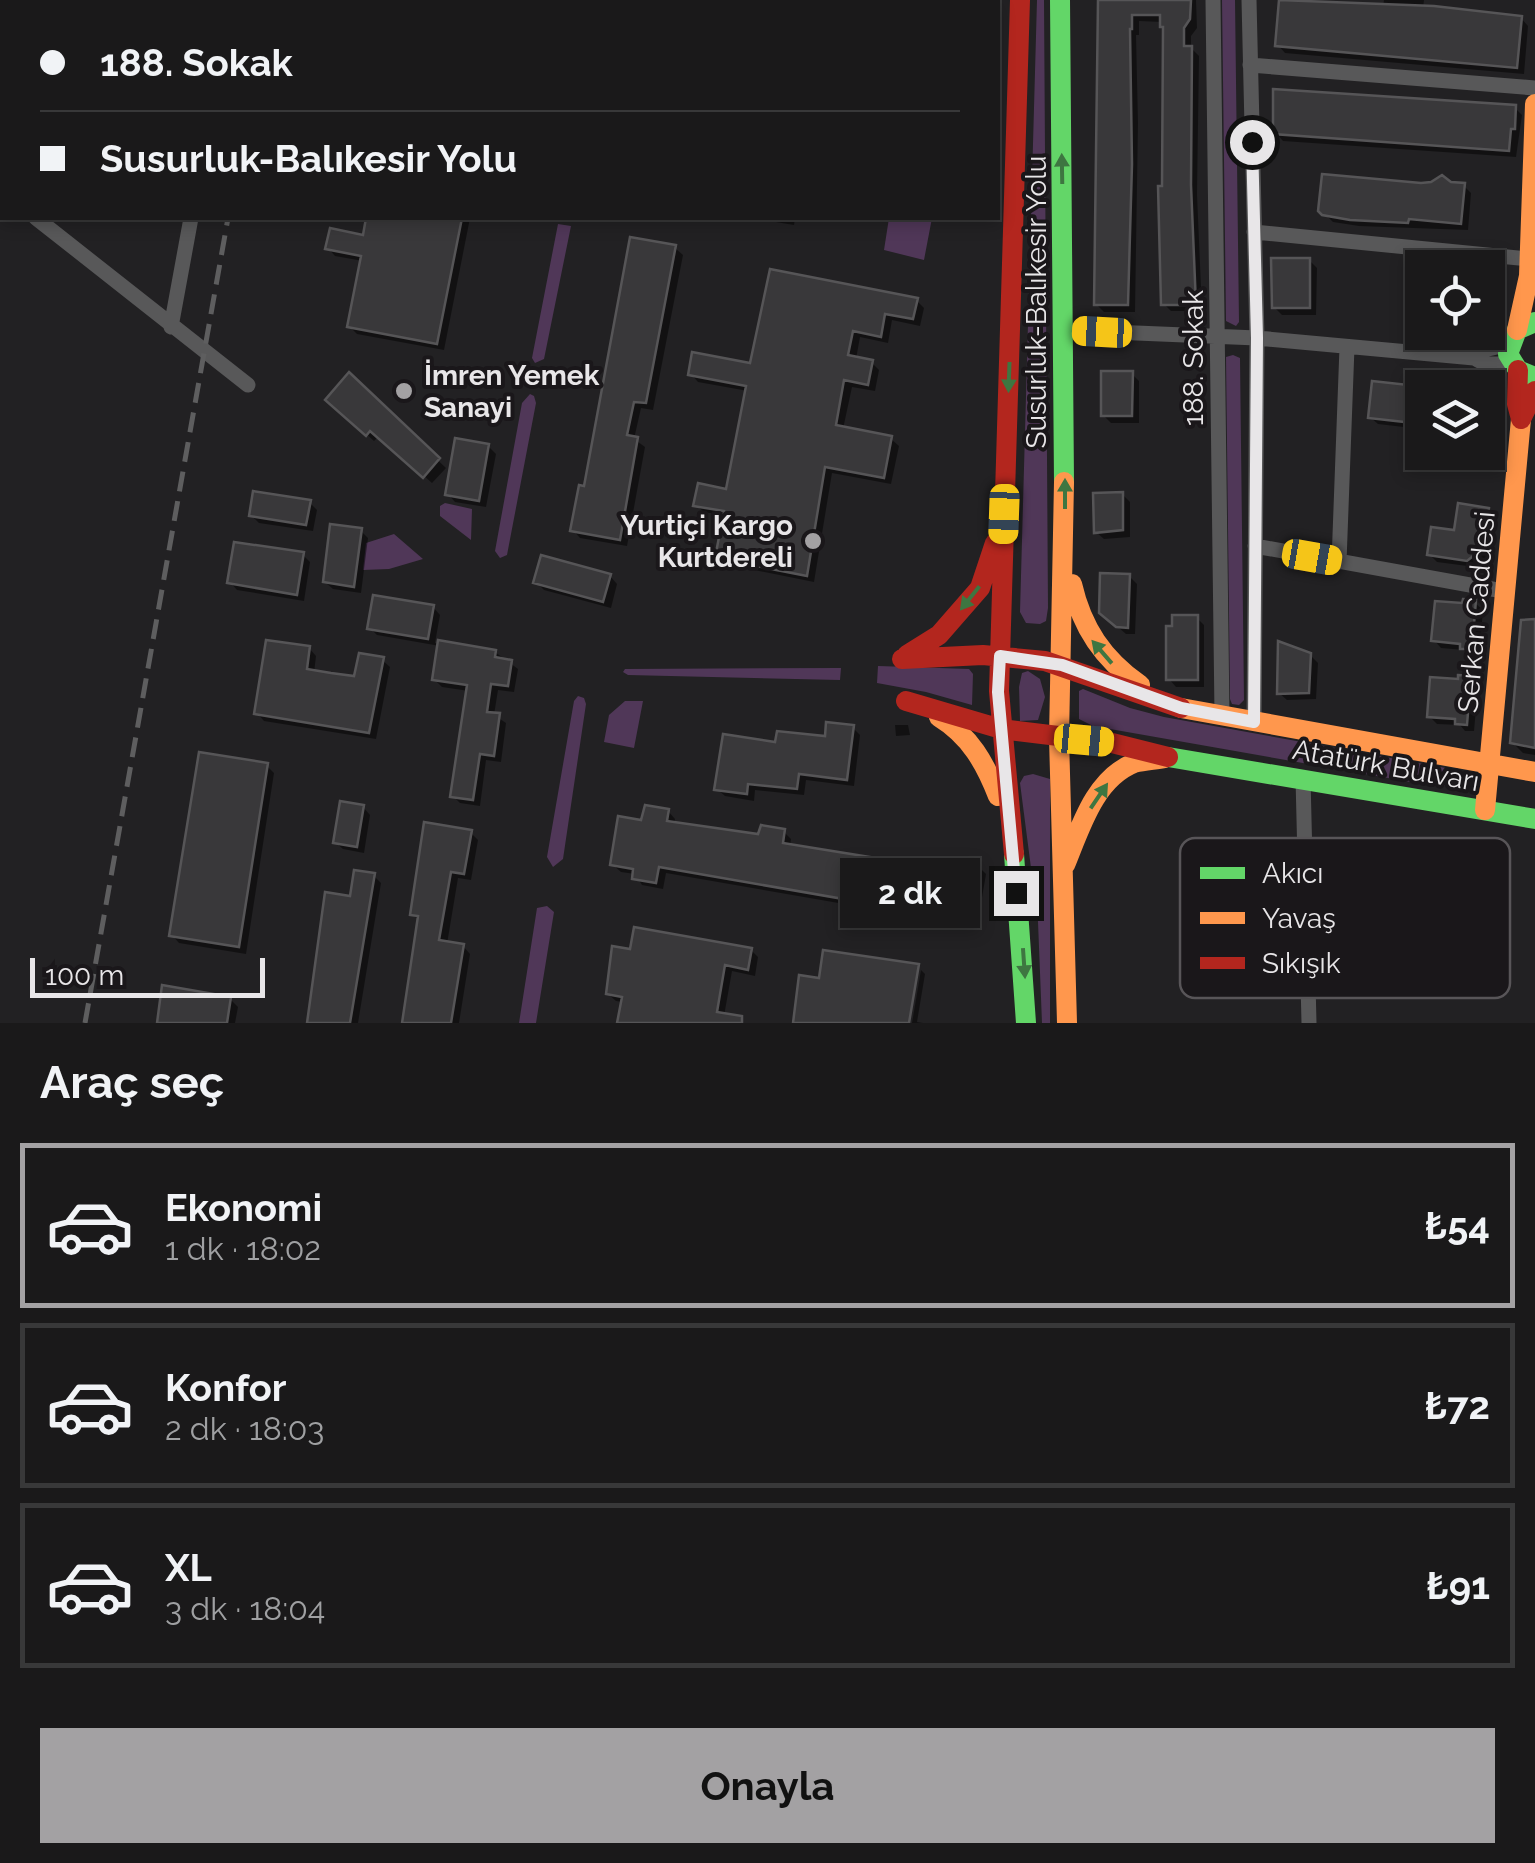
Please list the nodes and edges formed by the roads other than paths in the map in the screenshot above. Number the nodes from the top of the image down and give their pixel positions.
1 (1020, 0) edge
2 (1060, 0) edge
3 (1213, 0) edge
4 (1248, 0) edge
5 (1250, 65) junction
6 (1535, 88) edge
7 (1535, 104) edge
8 (38, 220) edge
9 (191, 220) edge
10 (1254, 232) junction
11 (1531, 276) edge
12 (172, 327) junction
13 (1064, 330) junction
14 (1217, 337) junction
15 (1257, 338) junction
16 (1347, 348) junction
17 (1521, 351) edge
18 (248, 385) dead end
19 (1535, 391) edge
20 (1521, 418) junction
21 (1004, 514) junction
22 (1065, 543) junction
23 (1255, 546) junction
24 (1340, 562) junction
25 (1503, 592) junction
26 (1000, 656) junction
27 (1062, 665) junction
28 (1181, 708) junction
29 (1222, 715) junction
30 (1254, 722) junction
31 (1002, 729) junction
32 (1059, 738) junction
33 (1168, 757) junction
34 (1491, 766) junction
35 (1535, 772) edge
36 (1302, 778) junction
37 (1486, 810) junction
38 (1535, 819) edge
39 (1009, 822) junction
40 (1304, 838) edge
41 (1062, 871) junction
42 (1308, 998) edge
43 (1026, 1023) edge
44 (1067, 1023) edge
45 (1309, 1023) edge

1 -> 21 main road, Susurluk-Balıkesir Yolu
13 -> 2 main road, Susurluk-Balıkesir Yolu
3 - 14 street, 188. Sokak
4 - 5 street
5 - 6 street
5 - 10 street
7 - 11 main road, Serkan Caddesi
8 - 12 street
9 - 12 street
10 - 11 street
10 - 15 street
11 - 17 main road, Serkan Caddesi
12 - 18 street
13 - 14 street
22 -> 13 main road, Susurluk-Balıkesir Yolu
14 - 15 street
14 - 29 street, 188. Sokak
15 - 16 street
15 - 23 street
16 - 17 street
16 - 24 street
17 - 20 main road, Serkan Caddesi
19 - 20 main road, Serkan Caddesi
20 - 25 main road, Serkan Caddesi
21 - 26 main road, Susurluk-Balıkesir Yolu
21 -> 26 main road
22 - 27 main road, Susurluk-Balıkesir Yolu
28 -> 22 main road
23 - 24 street
23 - 30 street
24 - 25 street
25 - 34 main road, Serkan Caddesi
26 - 27 main road
26 - 31 main road, Susurluk-Balıkesir Yolu
27 - 28 main road
27 - 32 main road, Susurluk-Balıkesir Yolu
28 - 29 main road, Atatürk Bulvarı
29 - 30 main road, Atatürk Bulvarı
30 - 34 main road, Atatürk Bulvarı
31 - 32 main road, Atatürk Bulvarı
31 - 39 main road, Susurluk-Balıkesir Yolu
31 - 39 main road, Atatürk Bulvarı
32 - 33 main road, Atatürk Bulvarı
32 - 41 main road, Susurluk-Balıkesir Yolu
33 - 36 main road, Atatürk Bulvarı
41 -> 33 main road
34 - 35 main road, Atatürk Bulvarı
34 - 37 main road, Serkan Caddesi
36 - 37 main road, Atatürk Bulvarı
36 - 40 street
37 - 38 main road, Atatürk Bulvarı
39 -> 43 main road, Susurluk-Balıkesir Yolu
41 - 44 main road, Susurluk-Balıkesir Yolu
42 - 45 street

